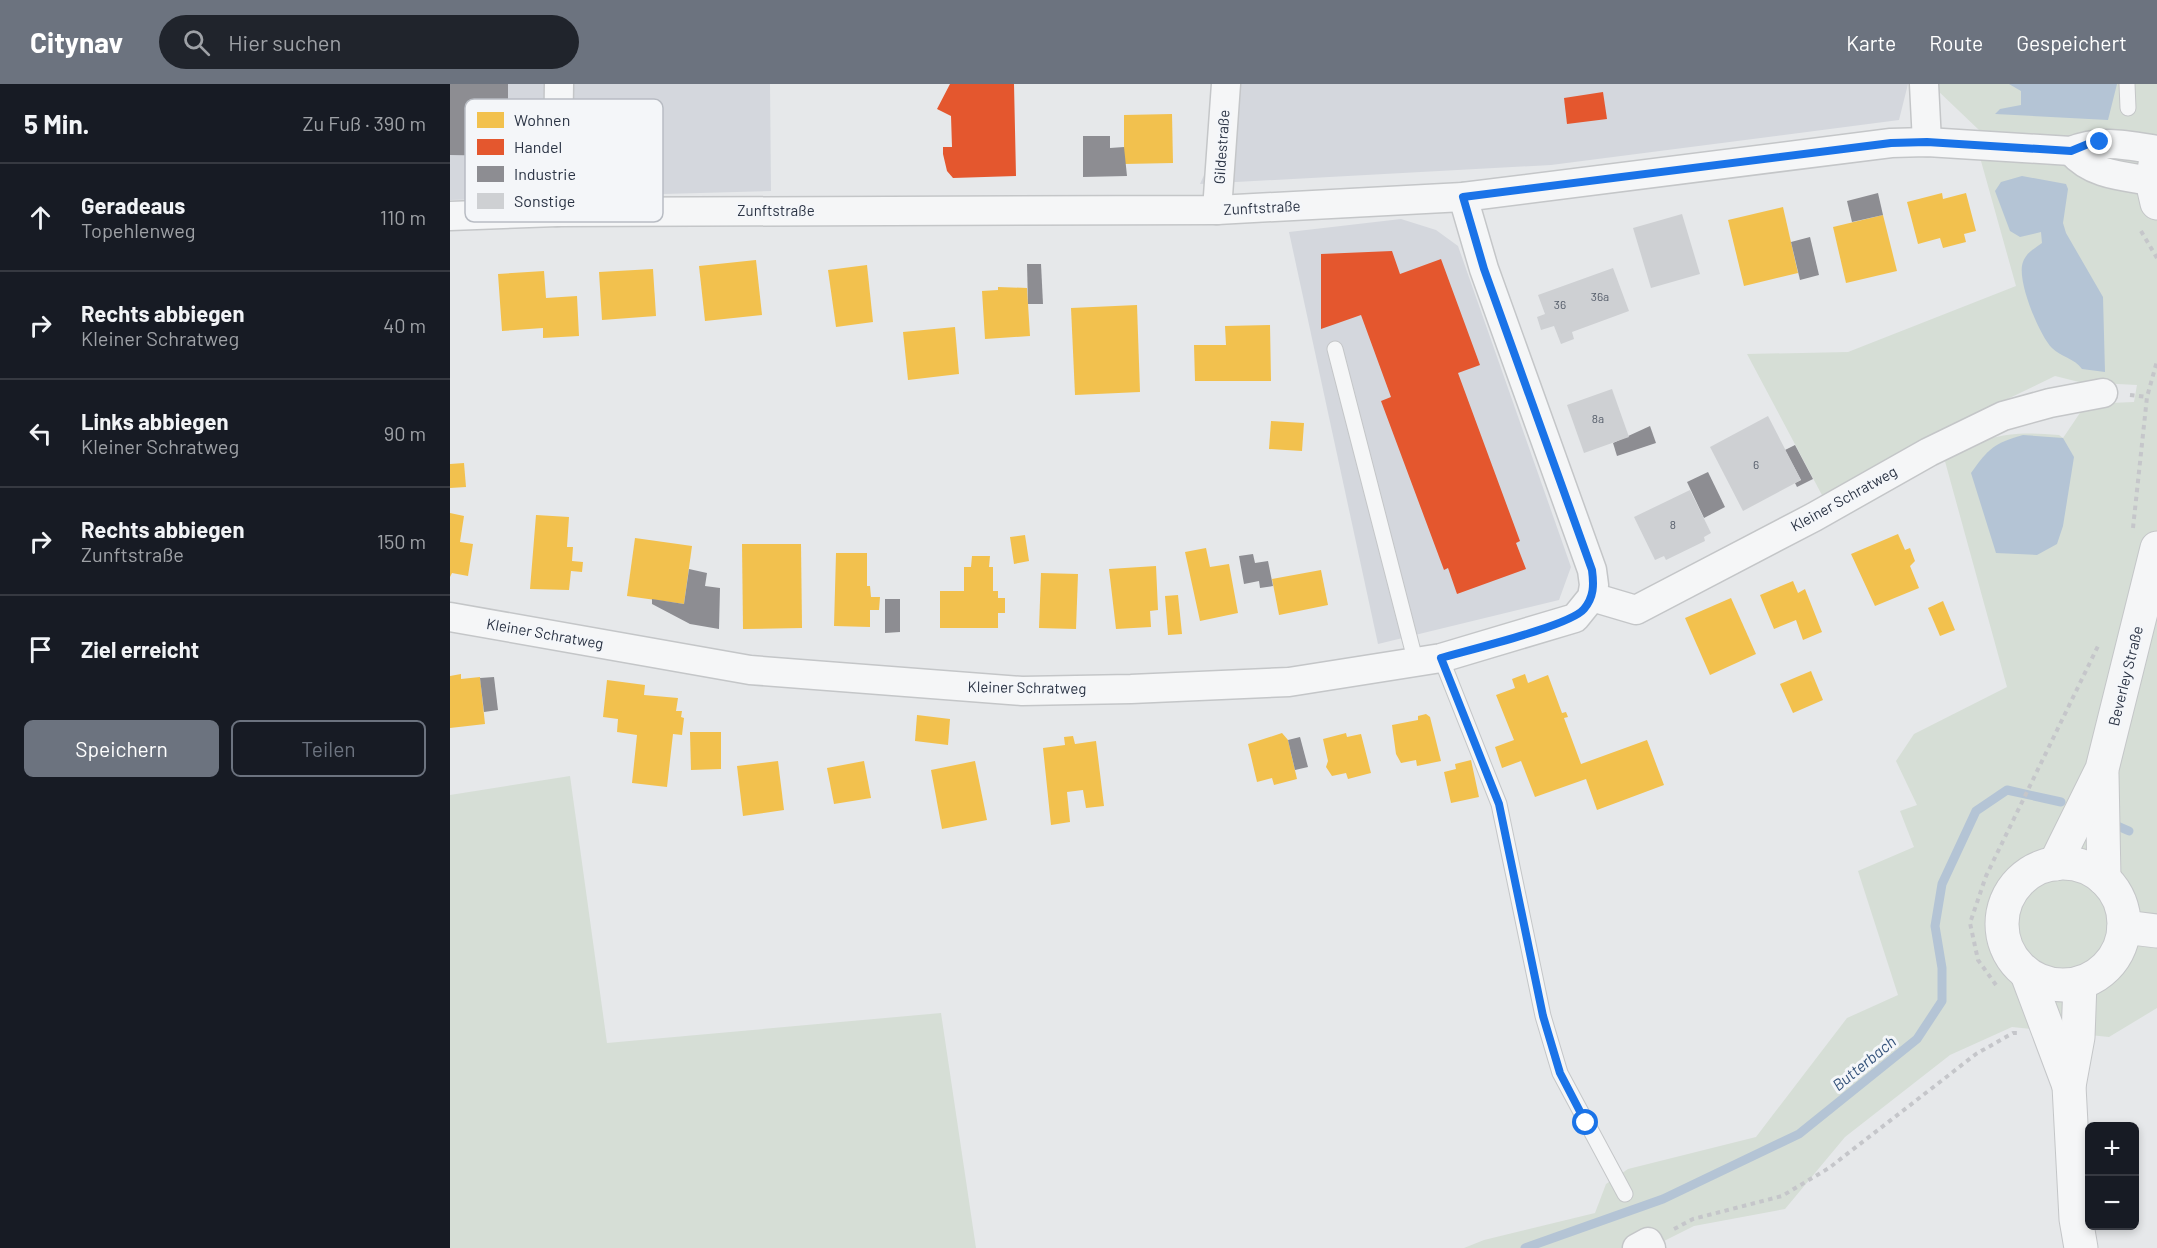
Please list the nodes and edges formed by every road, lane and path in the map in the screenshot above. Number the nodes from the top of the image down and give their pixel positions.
1 (559, 84) edge
2 (1226, 84) edge
3 (1924, 84) edge
4 (2127, 84) edge
5 (559, 99) edge
6 (2128, 108) dead end
7 (1927, 142) junction
8 (2156, 172) edge
9 (1463, 197) junction
10 (1217, 210) junction
11 (663, 212) edge
12 (465, 215) edge
13 (450, 216) edge
14 (1335, 349) dead end
15 (2157, 361) edge
16 (2103, 393) dead end
17 (2145, 540) edge
18 (1592, 597) junction
19 (450, 617) edge
20 (2102, 636) dead end
21 (1428, 660) junction
22 (2102, 769) junction
23 (2055, 864) junction
24 (2104, 879) junction
25 (2124, 927) junction
26 (2157, 931) edge
27 (2027, 974) junction
28 (2079, 983) junction
29 (1998, 989) dead end
30 (2019, 1024) dead end
31 (2070, 1086) junction
32 (1625, 1194) dead end
33 (1646, 1246) edge
34 (2081, 1248) edge

1 - 5 street
2 - 10 street, Gildestraße
3 - 7 street
4 - 6 lane
7 - 8 street, Zunftstraße
7 - 9 street, Zunftstraße
9 - 10 street, Zunftstraße
9 - 18 street
10 - 11 street, Zunftstraße
12 - 13 street, Zunftstraße
14 - 21 lane
15 - 17 path
16 - 18 street, Kleiner Schratweg
17 - 22 street, Beverley Straße
18 - 21 street, Kleiner Schratweg
19 - 21 street, Kleiner Schratweg
20 - 29 path
21 - 32 lane
22 - 23 street, Beverley Straße
22 - 24 street, Beverley Straße
23 - 24 street
23 - 27 street
24 - 25 street
25 - 26 street
25 - 28 street
27 - 28 street
27 - 31 street
28 - 31 street
30 - 33 path
31 - 34 street

